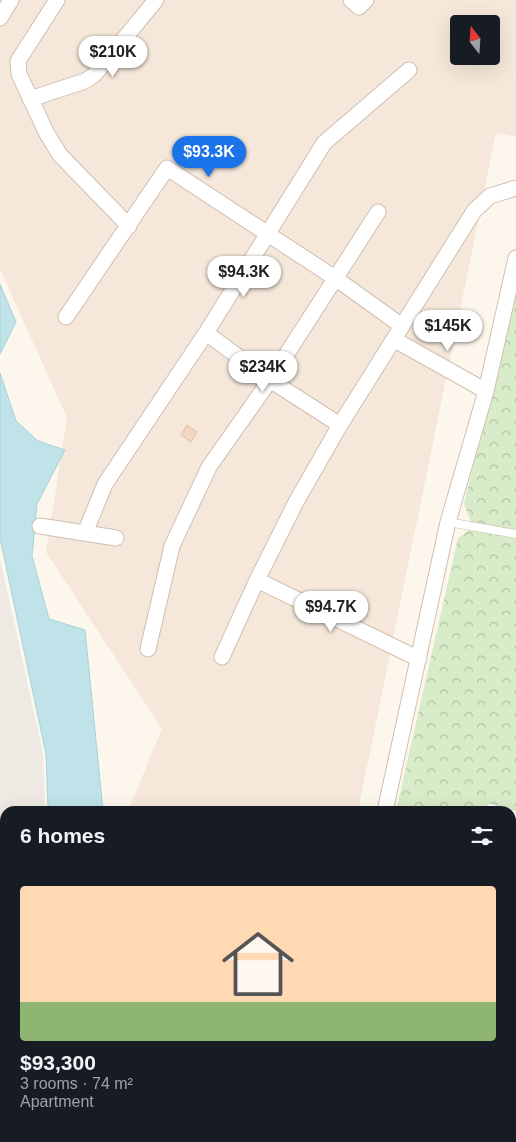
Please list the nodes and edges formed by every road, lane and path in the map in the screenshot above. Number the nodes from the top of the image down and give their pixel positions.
1 (11, 0) edge
2 (57, 0) edge
3 (156, 0) edge
4 (350, 0) edge
5 (366, 0) edge
6 (0, 18) edge
7 (409, 70) dead end
8 (30, 99) junction
9 (516, 188) edge
10 (378, 212) dead end
11 (129, 226) junction
12 (266, 233) junction
13 (516, 258) edge
14 (335, 278) junction
15 (66, 317) dead end
16 (402, 326) junction
17 (206, 333) junction
18 (395, 340) junction
19 (270, 380) junction
20 (486, 390) junction
21 (340, 425) junction
22 (448, 522) junction
23 (40, 526) dead end
24 (85, 533) junction
25 (516, 534) edge
26 (116, 538) dead end
27 (257, 580) junction
28 (148, 649) dead end
29 (222, 656) dead end
30 (418, 659) junction
31 (386, 806) edge

1 - 6 street
2 - 8 street
3 - 8 street
4 - 5 street
7 - 12 street
8 - 11 street
9 - 16 street
10 - 14 street
11 - 12 street
11 - 15 street
12 - 14 street
12 - 17 street
13 - 20 street
14 - 16 street
14 - 19 street
16 - 18 street
17 - 19 street
17 - 24 street
18 - 20 street
18 - 21 street
19 - 21 street
19 - 28 street
20 - 22 street
21 - 27 street
22 - 25 lane
22 - 30 street
23 - 24 street
24 - 26 street
27 - 29 street
27 - 30 street
30 - 31 street

